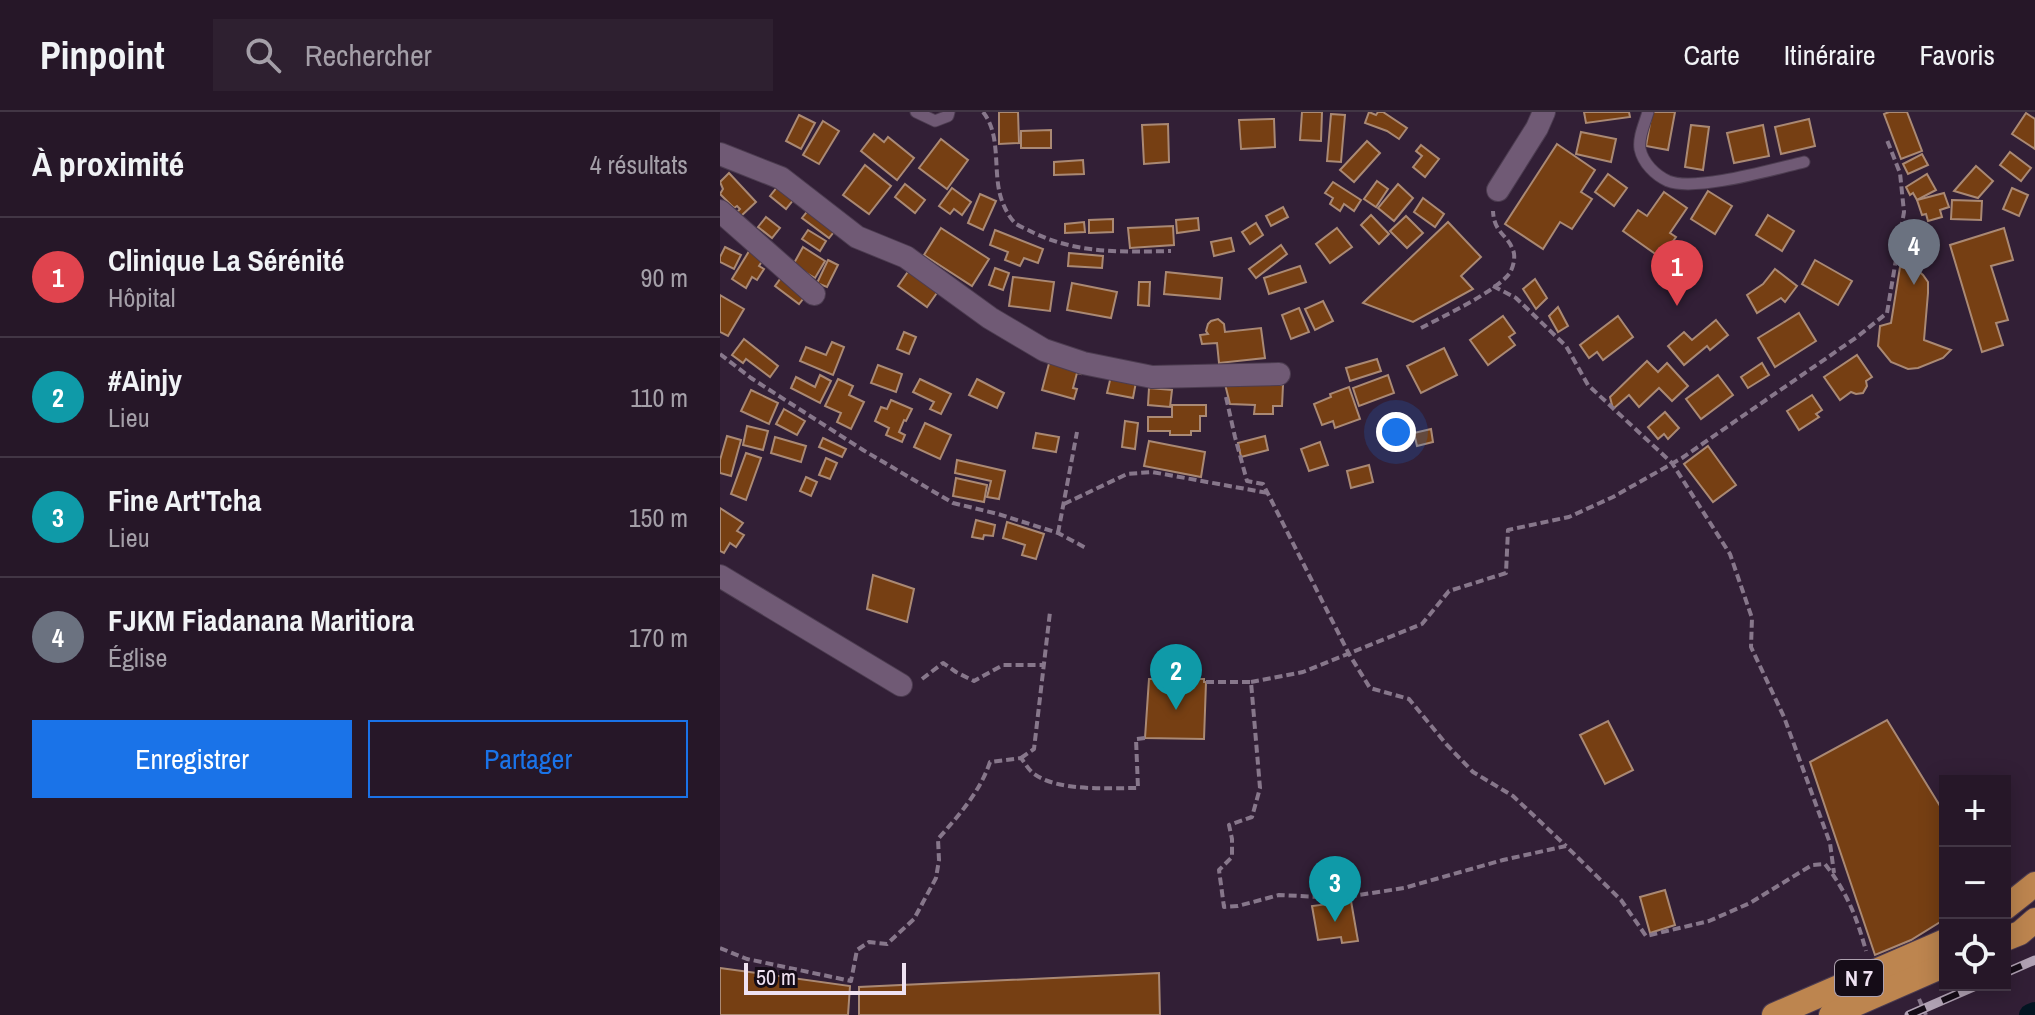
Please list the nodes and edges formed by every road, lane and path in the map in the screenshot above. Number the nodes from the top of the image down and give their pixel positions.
1 (916, 112) edge
2 (949, 112) edge
3 (983, 112) edge
4 (1544, 112) edge
5 (1648, 112) edge
6 (1887, 140) dead end
7 (720, 154) edge
8 (1804, 162) dead end
9 (1498, 190) joint
10 (720, 211) edge
11 (1171, 251) dead end
12 (1493, 286) junction
13 (814, 294) dead end
14 (1421, 328) dead end
15 (720, 354) edge
16 (1279, 374) dead end
17 (1222, 375) junction
18 (1077, 432) dead end
19 (1672, 463) junction
20 (1268, 493) junction
21 (1064, 504) junction
22 (1058, 533) junction
23 (1086, 548) dead end
24 (720, 576) edge
25 (1050, 612) dead end
26 (1349, 654) junction
27 (1043, 665) junction
28 (1206, 682) dead end
29 (1251, 682) junction
30 (901, 685) joint
31 (1145, 738) dead end
32 (1021, 758) junction
33 (1566, 846) junction
34 (1834, 876) junction
35 (2035, 884) edge
36 (2011, 903) edge
37 (2035, 920) edge
38 (2011, 937) edge
39 (1939, 944) edge
40 (720, 948) edge
41 (1939, 968) edge
42 (1872, 973) junction
43 (1774, 1015) edge
44 (1831, 1015) edge

1 - 2 lane
3 - 11 path
4 - 9 street
5 - 8 lane
6 - 19 path
7 - 17 street
9 - 12 path
10 - 13 street
12 - 14 path
12 - 19 path
15 - 22 path
16 - 17 street
17 - 20 path
18 - 21 path
19 - 26 path
19 - 34 path
20 - 21 path
20 - 26 path
21 - 22 path
22 - 23 path
24 - 30 street
25 - 27 path
26 - 29 path
26 - 33 path
27 - 30 path
27 - 32 path
28 - 29 path
29 - 33 path
31 - 32 path
32 - 40 path
33 - 34 path
34 - 42 path
35 - 36 main road
37 - 38 main road
39 - 42 main road, N 7
41 - 44 main road, N 7
42 - 43 main road, N 7

